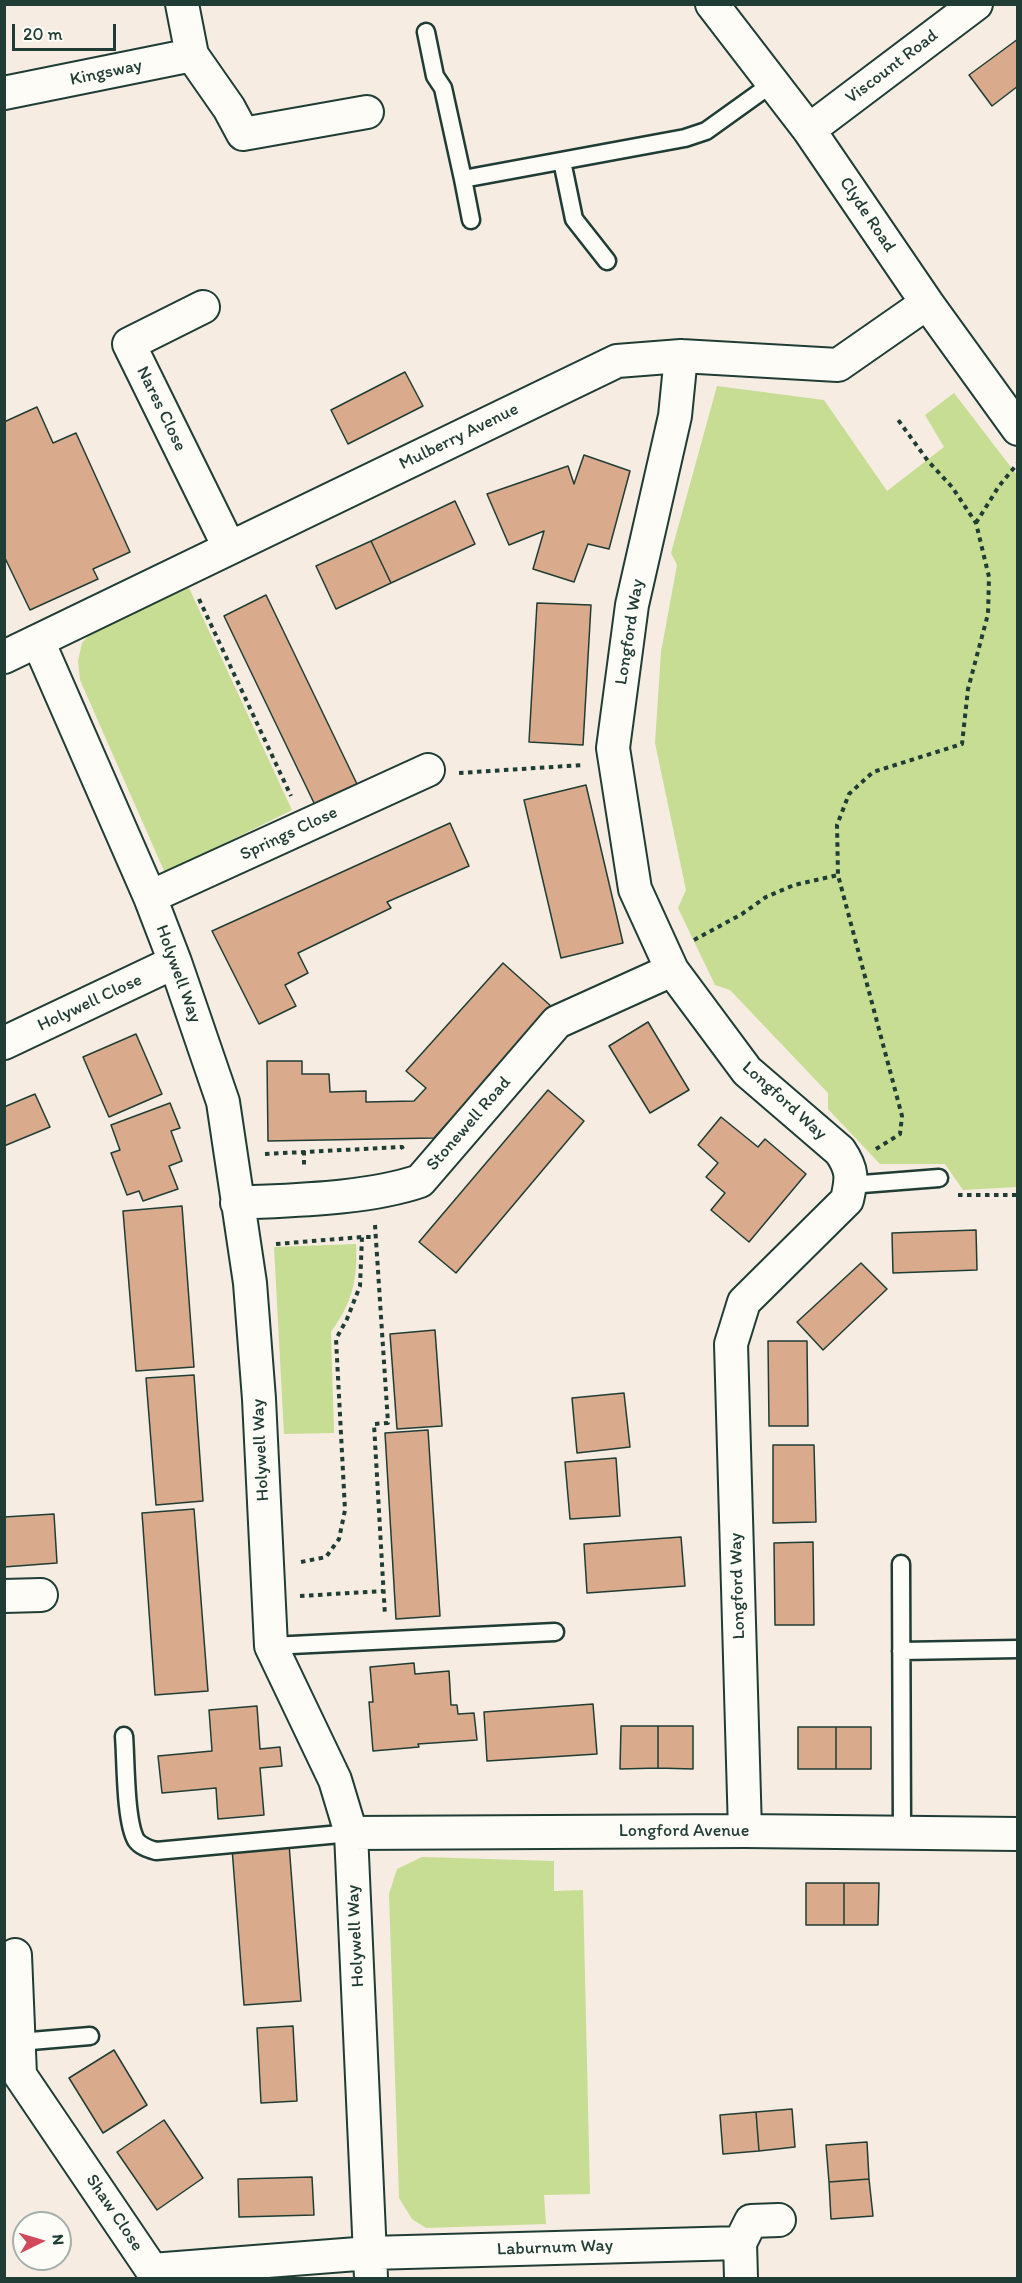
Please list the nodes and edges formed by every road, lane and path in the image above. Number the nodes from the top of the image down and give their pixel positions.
1 (182, 4) edge
2 (712, 4) edge
3 (976, 4) edge
4 (426, 32) dead end
5 (192, 55) junction
6 (772, 83) junction
7 (4, 93) edge
8 (367, 112) dead end
9 (809, 129) junction
10 (562, 160) junction
11 (463, 179) junction
12 (471, 220) dead end
13 (607, 261) dead end
14 (927, 303) junction
15 (203, 307) dead end
16 (681, 356) junction
17 (896, 417) dead end
18 (1017, 429) edge
19 (1017, 463) edge
20 (976, 523) junction
21 (229, 547) junction
22 (185, 570) junction
23 (38, 641) junction
24 (4, 657) edge
25 (615, 763) junction
26 (428, 770) joint
27 (306, 826) junction
28 (838, 875) junction
29 (150, 897) junction
30 (175, 962) junction
31 (668, 963) junction
32 (4, 1043) edge
33 (230, 1155) junction
34 (851, 1175) junction
35 (939, 1178) dead end
36 (391, 1188) junction
37 (237, 1203) junction
38 (362, 1237) junction
39 (375, 1237) junction
40 (244, 1247) junction
41 (267, 1563) junction
42 (901, 1564) dead end
43 (383, 1591) junction
44 (41, 1594) dead end
45 (4, 1596) edge
46 (268, 1598) junction
47 (555, 1632) dead end
48 (386, 1641) junction
49 (271, 1646) junction
50 (1017, 1649) edge
51 (900, 1651) junction
52 (124, 1736) dead end
53 (745, 1831) junction
54 (903, 1832) junction
55 (351, 1833) junction
56 (1017, 1834) edge
57 (15, 1955) dead end
58 (90, 2036) dead end
59 (19, 2043) junction
60 (779, 2220) dead end
61 (740, 2243) junction
62 (371, 2266) edge
63 (741, 2278) edge

1 - 5 street
2 - 6 street, Clyde Road
3 - 9 street, Viscount Road
4 - 11 lane
5 - 7 street, Kingsway
5 - 8 street
6 - 9 street, Clyde Road
6 - 10 lane
9 - 14 street, Clyde Road
10 - 11 lane
10 - 13 lane
11 - 12 lane
14 - 16 street, Mulberry Avenue
14 - 18 street, Clyde Road
15 - 21 street, Nares Close
16 - 21 street, Mulberry Avenue
16 - 25 street, Longford Way
17 - 20 path
19 - 20 path
20 - 28 path
21 - 22 street, Mulberry Avenue
22 - 23 street, Mulberry Avenue
22 - 27 path
23 - 24 street, Mulberry Avenue
23 - 29 street, Holywell Way
25 - 26 path
25 - 31 street, Longford Way
26 - 27 street, Springs Close
27 - 29 street, Springs Close
28 - 31 path
28 - 34 path
29 - 30 street, Holywell Way
30 - 32 street, Holywell Close
30 - 33 street, Holywell Way
31 - 34 street, Longford Way
31 - 36 street, Stonewell Road
33 - 36 path
33 - 37 street, Holywell Way
34 - 35 lane
34 - 53 street, Longford Way
36 - 37 street, Stonewell Road
36 - 39 path
37 - 40 street, Holywell Way
38 - 39 path
38 - 40 path
38 - 41 path
39 - 43 path
40 - 41 street, Holywell Way
41 - 46 street, Holywell Way
42 - 51 lane
43 - 46 path
43 - 48 path
44 - 45 street
46 - 49 street, Holywell Way
47 - 48 lane
48 - 49 lane
49 - 55 street, Holywell Way
50 - 51 lane
51 - 54 lane
52 - 55 lane
53 - 54 street, Longford Avenue
53 - 55 street, Longford Avenue
54 - 56 street, Longford Avenue
55 - 62 street, Holywell Way
57 - 59 street, Shaw Close
58 - 59 lane
59 - 62 street, Shaw Close
60 - 61 street
61 - 62 street, Laburnum Way
61 - 63 street

